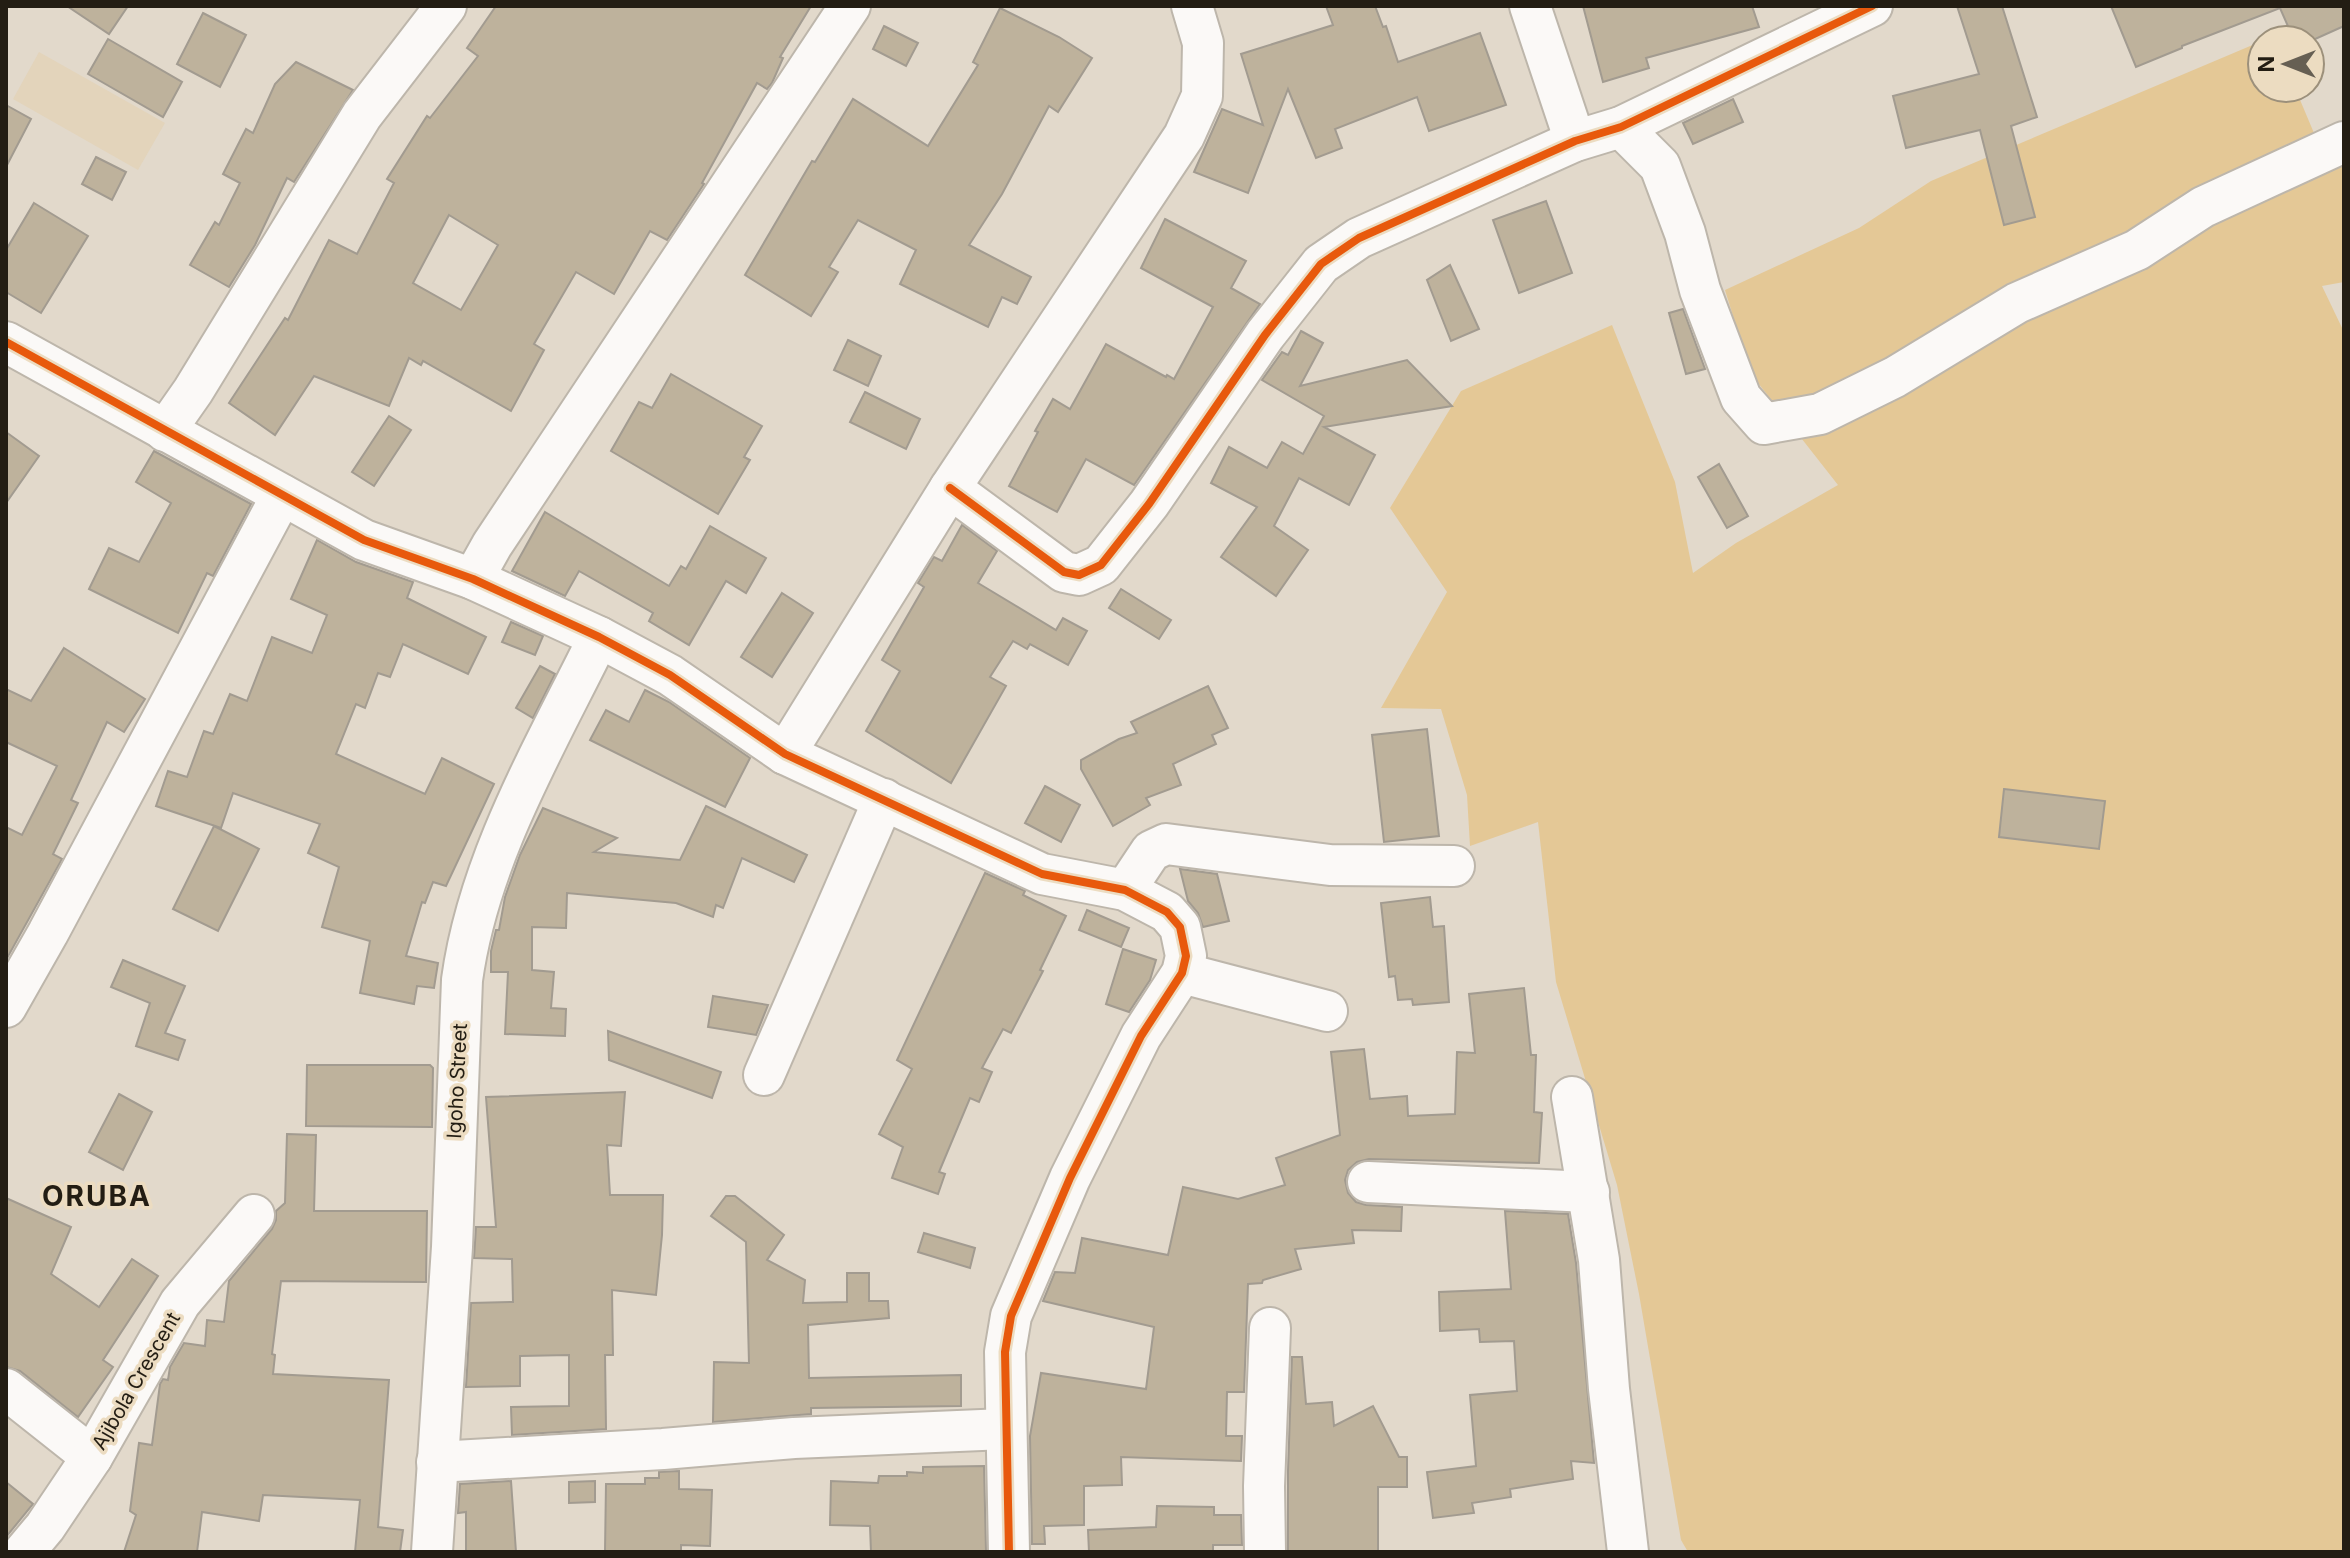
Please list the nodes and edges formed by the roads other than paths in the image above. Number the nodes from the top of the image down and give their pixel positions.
1 (446, 6) edge
2 (850, 6) edge
3 (1192, 6) edge
4 (1530, 6) edge
5 (1872, 6) edge
6 (1621, 127) junction
7 (1575, 141) junction
8 (2344, 142) edge
9 (6, 342) edge
10 (165, 431) junction
11 (950, 488) junction
12 (282, 495) junction
13 (473, 579) junction
14 (599, 637) junction
15 (785, 754) junction
16 (884, 799) junction
17 (1454, 866) dead end
18 (1125, 890) junction
19 (1182, 973) junction
20 (6, 1007) edge
21 (1327, 1011) dead end
22 (764, 1075) dead end
23 (1572, 1097) dead end
24 (1368, 1182) dead end
25 (1589, 1192) junction
26 (254, 1215) dead end
27 (1270, 1328) dead end
28 (6, 1389) edge
29 (1005, 1429) junction
30 (92, 1457) junction
31 (437, 1462) junction
32 (24, 1552) edge
33 (432, 1552) edge
34 (1009, 1552) edge
35 (1265, 1552) edge
36 (1628, 1552) edge

1 - 10 street
2 - 13 street
3 - 11 street
4 - 7 street
5 - 6 street
6 - 7 street
6 - 8 street
7 - 11 street
9 - 10 street
10 - 12 street
11 - 15 street
12 - 13 street
12 - 20 street
13 - 14 street
14 - 15 street
14 - 31 street, Igoho Street
15 - 16 street
16 - 18 street
16 - 22 street
17 - 18 street
18 - 19 street
19 - 21 street
19 - 29 street
23 - 25 street
24 - 25 street
25 - 36 street
26 - 30 street, Ajibola Crescent
27 - 35 street
28 - 30 street
29 - 31 street
29 - 34 street
30 - 32 street, Ajibola Crescent
31 - 33 street, Igoho Street

